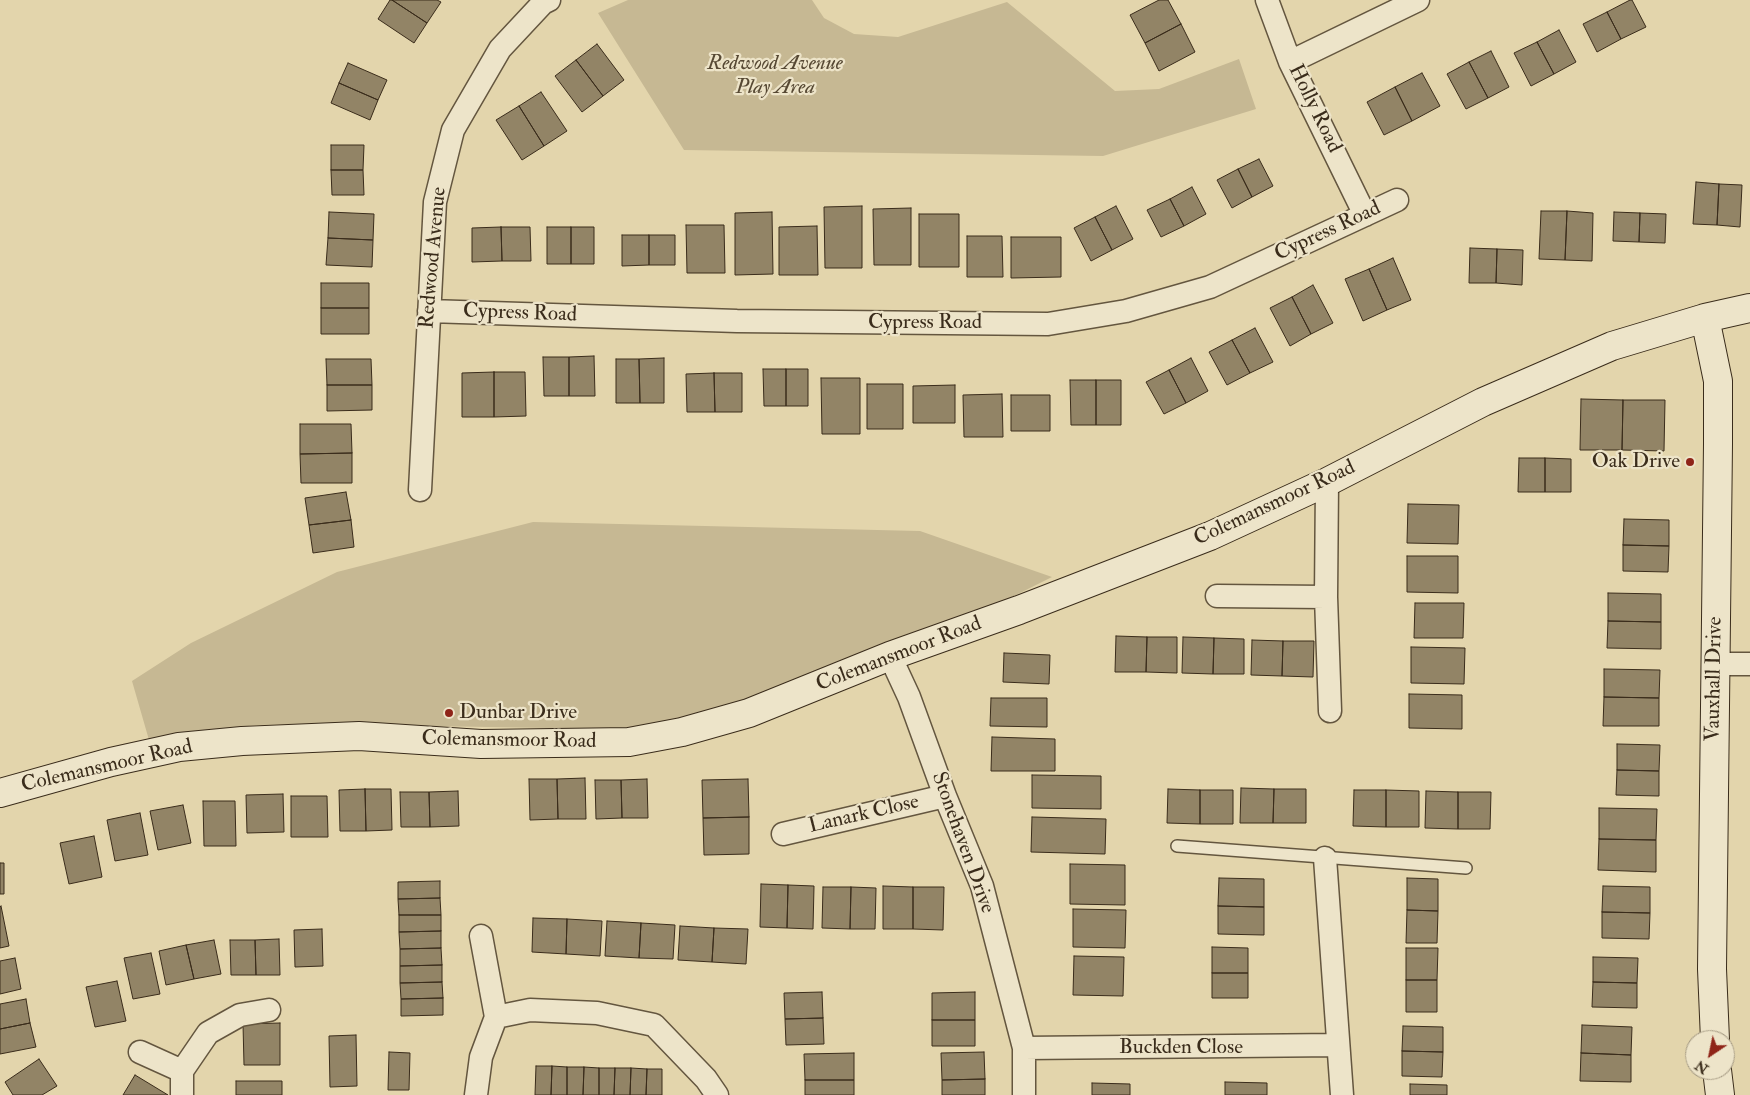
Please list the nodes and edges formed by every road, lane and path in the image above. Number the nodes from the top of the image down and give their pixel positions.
1 (549, 0) edge
2 (1267, 0) edge
3 (1418, 0) edge
4 (1290, 62) junction
5 (1397, 200) dead end
6 (1365, 215) junction
7 (1750, 308) edge
8 (429, 311) junction
9 (1706, 318) junction
10 (1327, 482) junction
11 (420, 490) dead end
12 (1216, 596) dead end
13 (1326, 596) junction
14 (890, 656) junction
15 (1716, 664) junction
16 (1750, 664) edge
17 (1330, 711) dead end
18 (0, 793) edge
19 (944, 796) junction
20 (783, 834) dead end
21 (1176, 846) dead end
22 (1325, 858) junction
23 (1466, 868) dead end
24 (481, 936) dead end
25 (269, 1010) dead end
26 (496, 1017) junction
27 (1715, 1030) edge
28 (1338, 1046) junction
29 (1024, 1048) junction
30 (140, 1052) dead end
31 (182, 1071) junction
32 (1718, 1080) edge
33 (182, 1095) edge
34 (476, 1095) edge
35 (717, 1095) edge
36 (1024, 1095) edge
37 (1342, 1095) edge
38 (1720, 1095) edge

1 - 8 street, Redwood Avenue
2 - 4 street, Holly Road
3 - 4 street
4 - 6 street, Holly Road
5 - 6 street, Cypress Road
6 - 8 street, Cypress Road
7 - 9 street, Colemansmoor Road
8 - 11 street, Redwood Avenue
9 - 10 street, Colemansmoor Road
9 - 15 street, Vauxhall Drive
10 - 13 street
10 - 14 street, Colemansmoor Road
12 - 13 street
13 - 17 street
14 - 18 street, Colemansmoor Road
14 - 19 street, Stonehaven Drive
15 - 16 street
15 - 27 street, Vauxhall Drive
19 - 20 street, Lanark Close
19 - 29 street, Stonehaven Drive
21 - 22 lane
22 - 23 lane
22 - 28 street
24 - 26 street
25 - 31 street
26 - 34 street
26 - 35 street
28 - 29 street, Buckden Close
28 - 37 street
29 - 36 street, Stonehaven Drive
30 - 31 street
31 - 33 street
32 - 38 street

